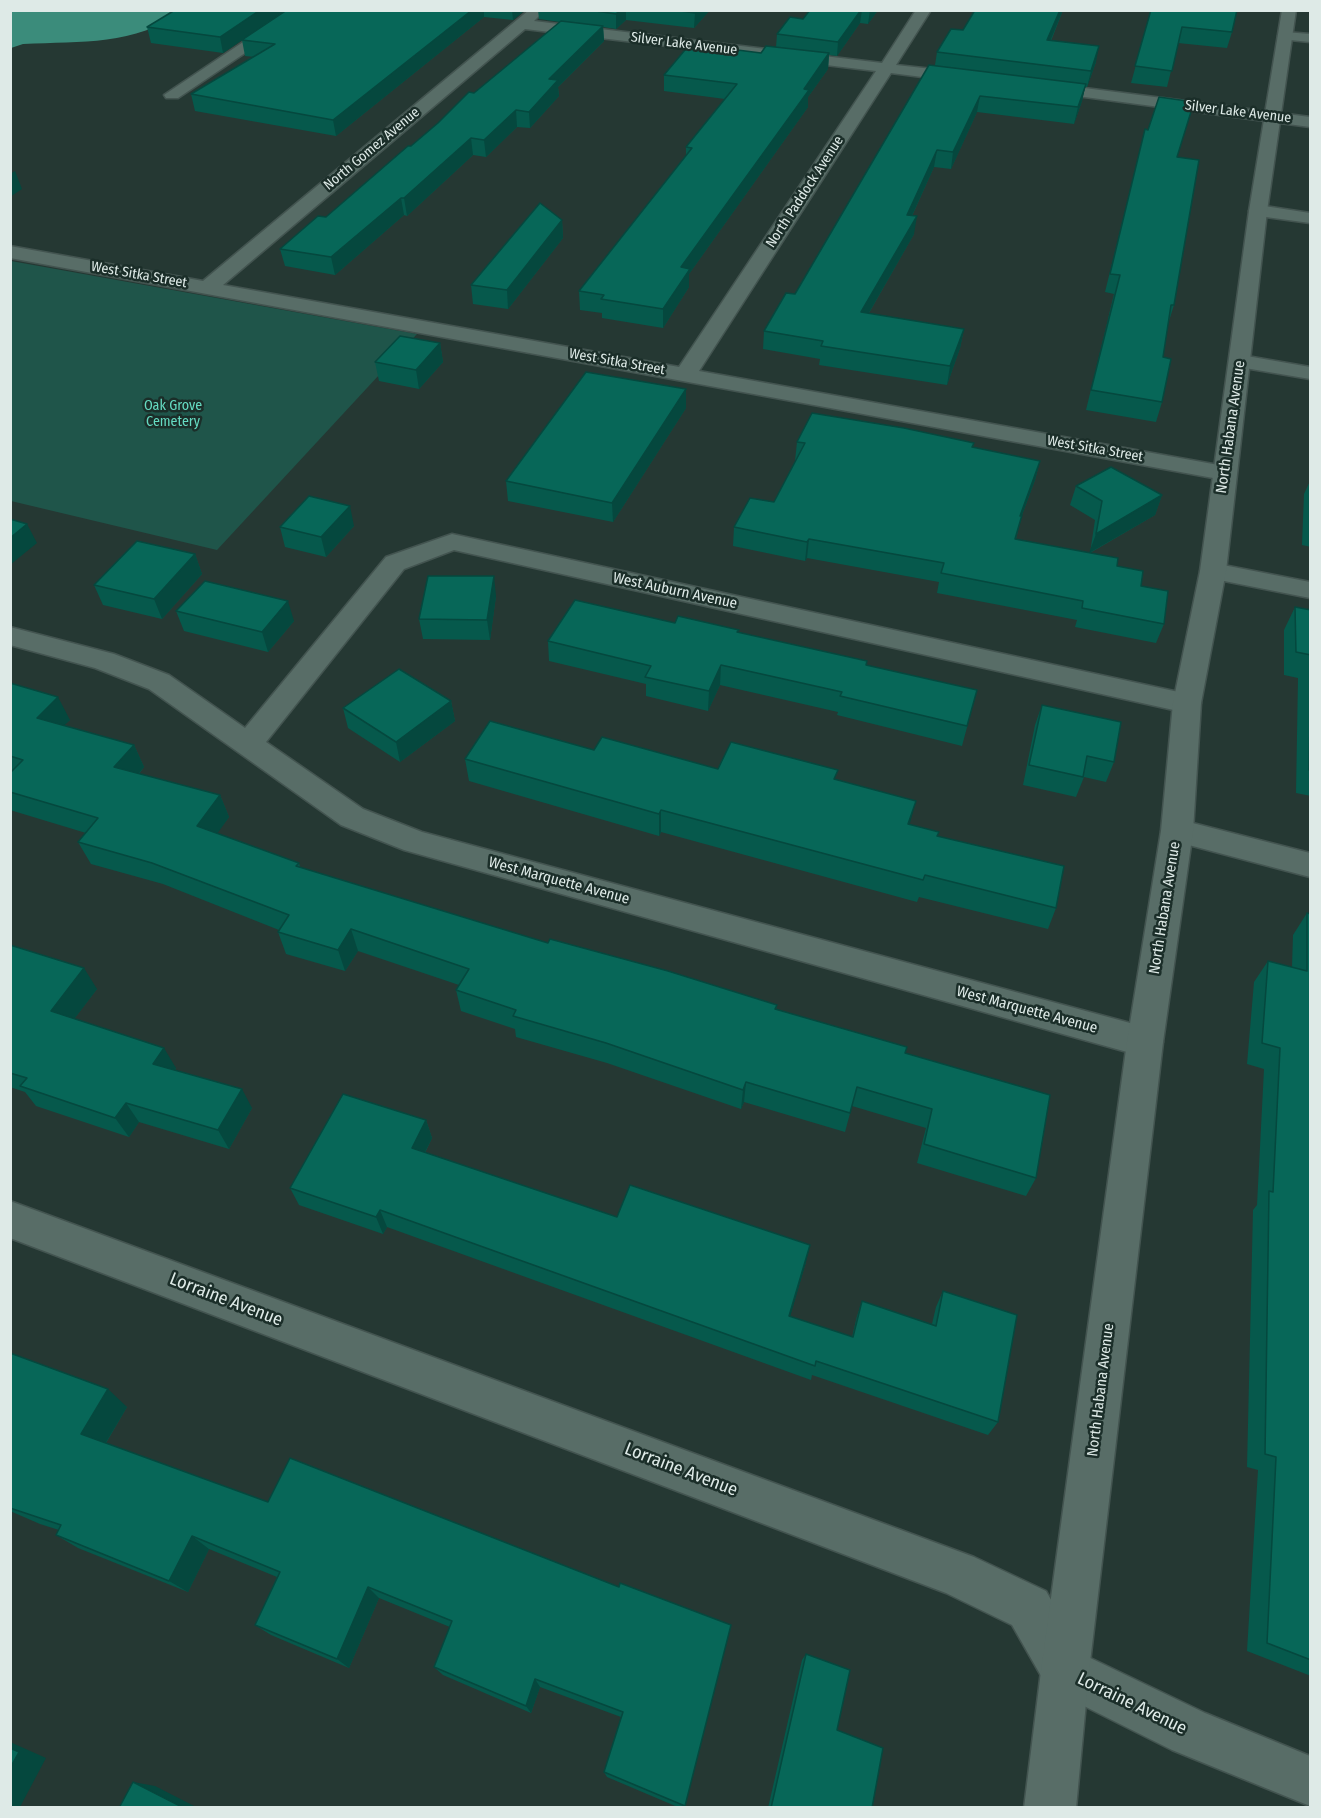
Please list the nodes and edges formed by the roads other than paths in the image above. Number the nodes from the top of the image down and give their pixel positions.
1 (302, 10) edge
2 (538, 10) edge
3 (924, 10) edge
4 (522, 24) junction
5 (1295, 28) edge
6 (886, 68) junction
7 (980, 80) edge
8 (1026, 86) edge
9 (172, 95) dead end
10 (1272, 117) junction
11 (1311, 122) edge
12 (1258, 211) junction
13 (1311, 218) edge
14 (10, 252) edge
15 (207, 288) junction
16 (1241, 361) junction
17 (1311, 373) edge
18 (686, 374) junction
19 (1224, 473) junction
20 (1213, 571) junction
21 (1311, 590) edge
22 (10, 636) edge
23 (1187, 703) junction
24 (247, 745) junction
25 (1177, 831) junction
26 (1311, 865) edge
27 (1145, 1042) junction
28 (10, 1219) edge
29 (1065, 1671) junction
30 (1311, 1781) edge
31 (1050, 1808) edge

1 - 9 street
2 - 4 street, North Gomez Avenue
3 - 6 street, North Paddock Avenue
4 - 6 street, Silver Lake Avenue
4 - 15 street, North Gomez Avenue
5 - 10 street, North Habana Avenue
6 - 7 street, Silver Lake Avenue
6 - 18 street, North Paddock Avenue
8 - 10 street, Silver Lake Avenue
10 - 11 street, Silver Lake Avenue
10 - 12 street, North Habana Avenue
12 - 13 street
12 - 16 street, North Habana Avenue
14 - 15 street, West Sitka Street
15 - 18 street, West Sitka Street
16 - 17 street
16 - 19 street, North Habana Avenue
18 - 19 street, West Sitka Street
19 - 20 street, North Habana Avenue
20 - 21 street
20 - 23 street, North Habana Avenue
22 - 24 street, West Marquette Avenue
23 - 24 street, West Auburn Avenue
23 - 25 street, North Habana Avenue
24 - 27 street, West Marquette Avenue
25 - 26 street
25 - 27 street, North Habana Avenue
27 - 29 street, North Habana Avenue
28 - 29 street, Lorraine Avenue
29 - 30 street, Lorraine Avenue
29 - 31 street, North Habana Avenue

